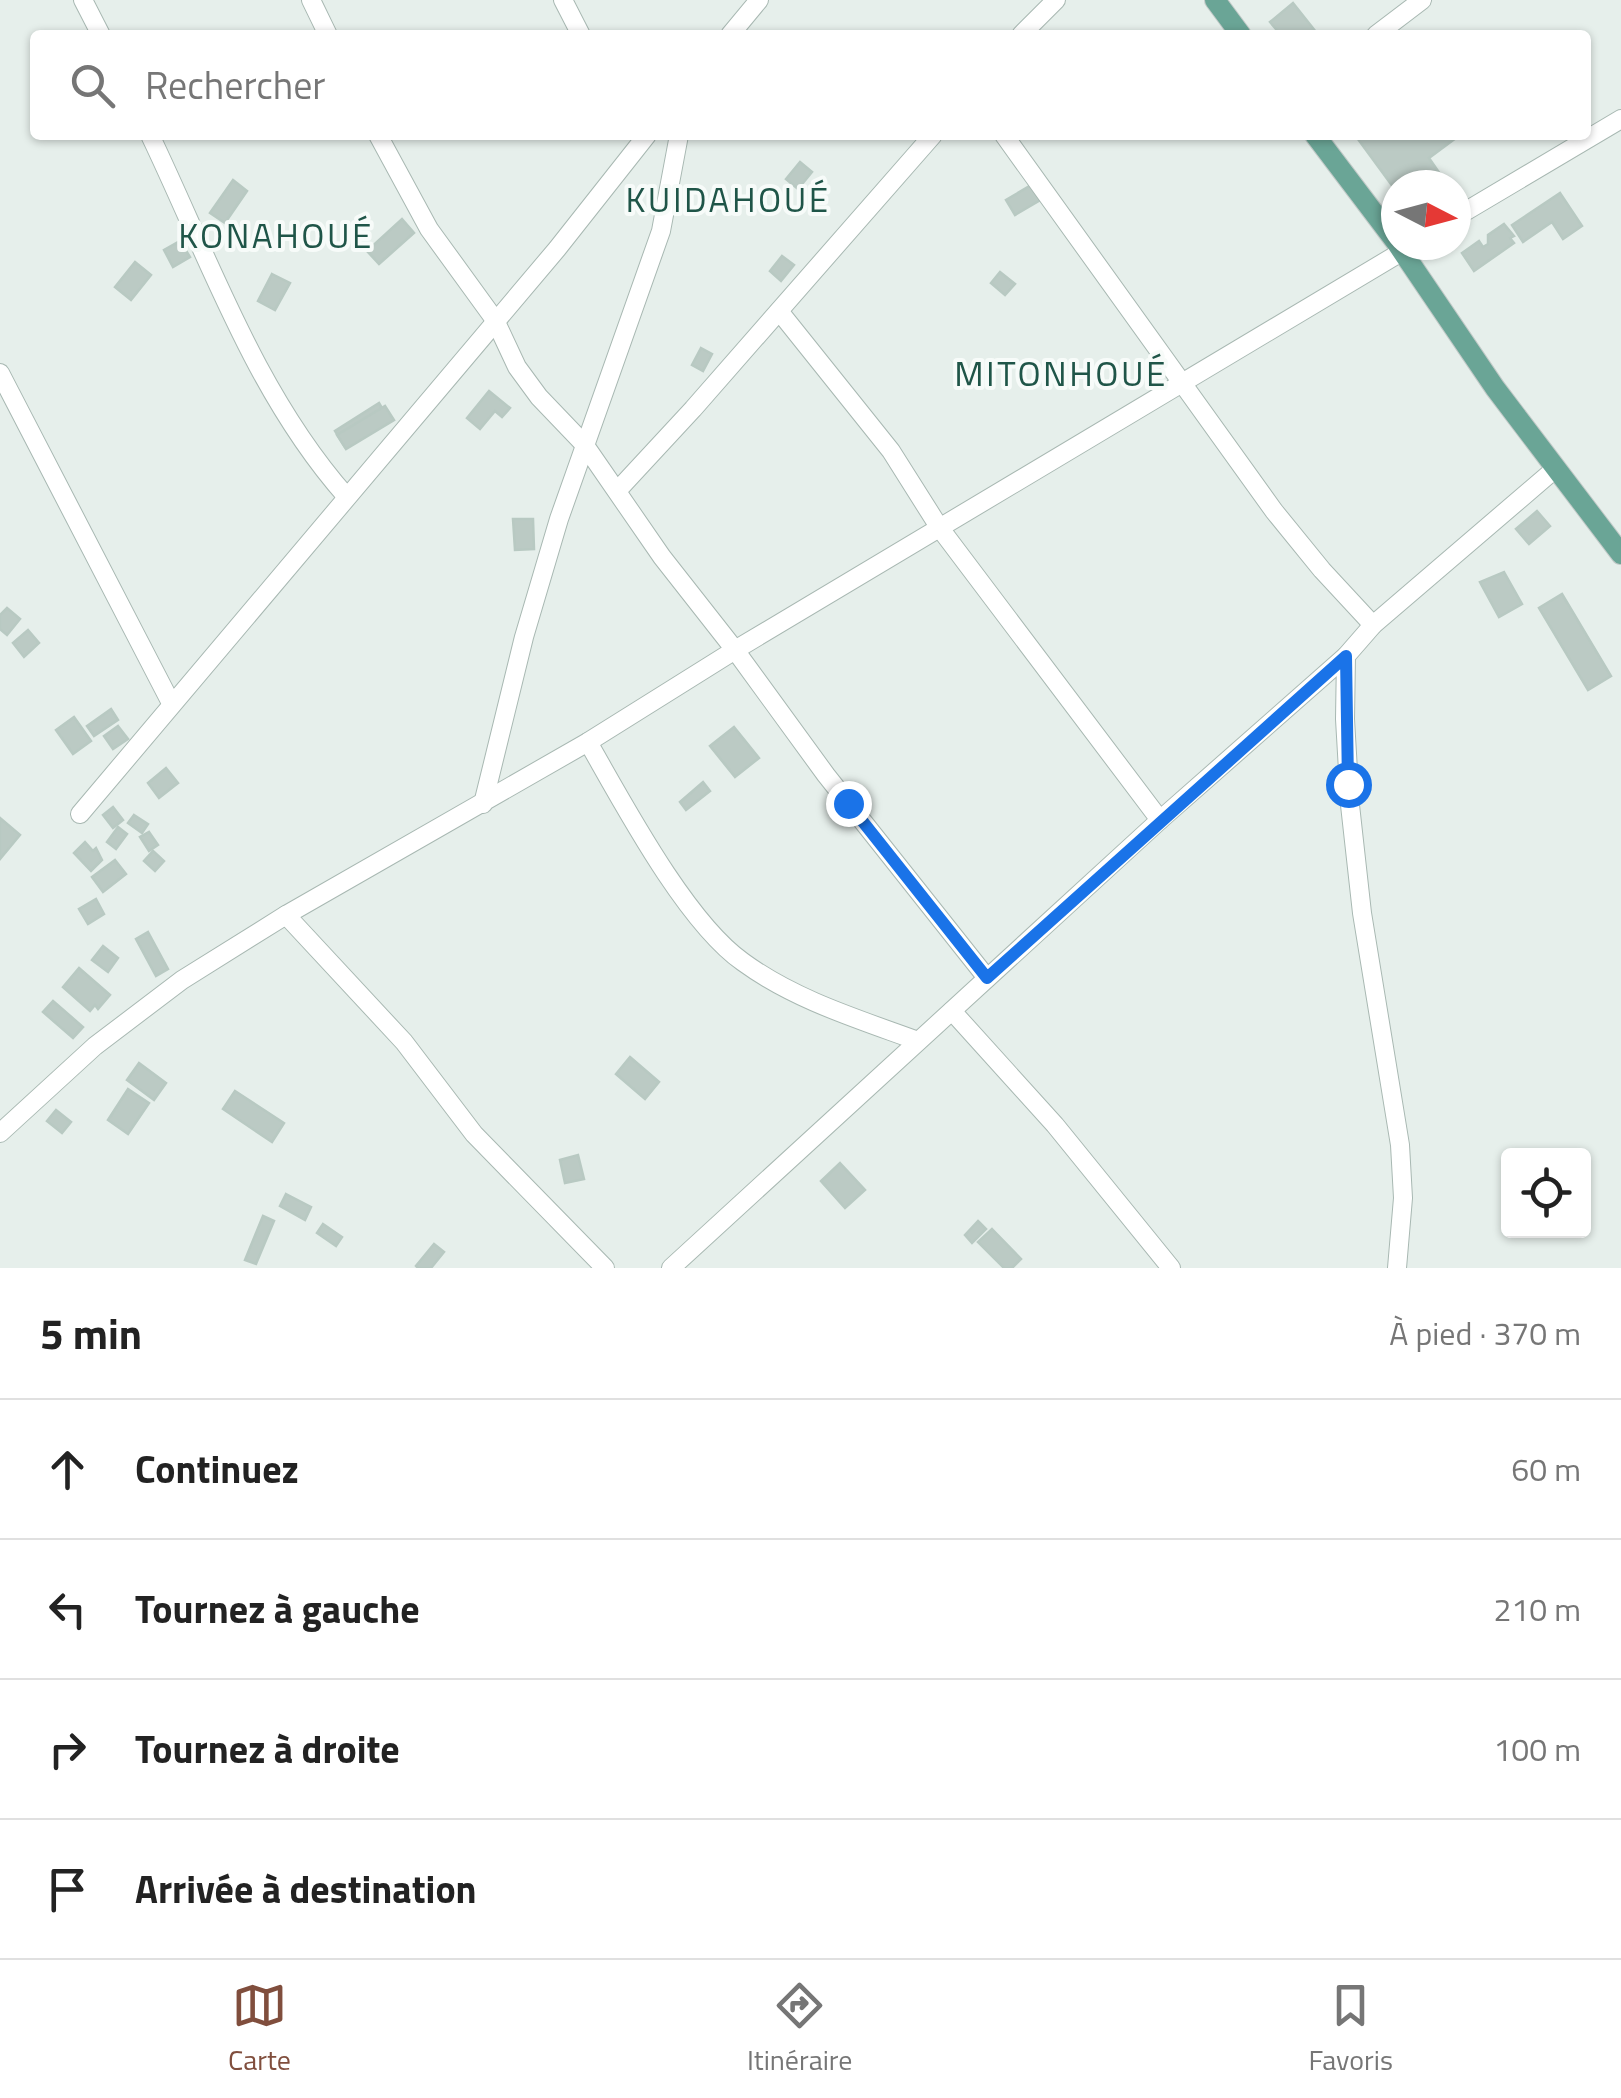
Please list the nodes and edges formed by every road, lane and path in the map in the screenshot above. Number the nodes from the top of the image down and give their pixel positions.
1 (83, 0) edge
2 (312, 0) edge
3 (564, 0) edge
4 (759, 0) edge
5 (1056, 0) edge
6 (1215, 0) edge
7 (1422, 0) edge
8 (98, 30) edge
9 (326, 30) edge
10 (579, 30) edge
11 (734, 30) edge
12 (1027, 30) edge
13 (1237, 30) edge
14 (1383, 30) edge
15 (1621, 119) edge
16 (1591, 137) edge
17 (152, 140) edge
18 (381, 140) edge
19 (637, 140) edge
20 (678, 140) edge
21 (929, 140) edge
22 (1008, 140) edge
23 (1320, 140) edge
24 (1586, 140) edge
25 (1471, 208) edge
26 (1381, 219) edge
27 (1381, 259) edge
28 (1412, 260) edge
29 (779, 311) junction
30 (494, 320) junction
31 (1, 378) edge
32 (1182, 380) junction
33 (584, 444) junction
34 (1555, 469) junction
35 (617, 491) junction
36 (346, 496) junction
37 (939, 527) junction
38 (1621, 554) edge
39 (1373, 624) junction
40 (736, 650) junction
41 (1346, 656) junction
42 (172, 703) junction
43 (588, 742) junction
44 (483, 804) junction
45 (80, 814) dead end
46 (1160, 820) junction
47 (286, 915) junction
48 (987, 978) junction
49 (952, 1011) junction
50 (918, 1040) junction
51 (0, 1132) edge
52 (605, 1268) edge
53 (671, 1268) edge
54 (1170, 1268) edge
55 (1396, 1268) edge

1 - 8 street
2 - 9 street
3 - 10 street
4 - 11 street
5 - 12 street
6 - 13 main road
7 - 14 street
15 - 16 street
17 - 36 street
18 - 30 street
19 - 30 street
20 - 33 street
21 - 29 street
22 - 32 street
23 - 26 main road
24 - 25 street
27 - 32 street
28 - 34 main road
29 - 35 street
29 - 37 street
30 - 33 street
30 - 36 street
31 - 42 street
32 - 37 street
32 - 39 street
33 - 35 street
33 - 44 street
34 - 38 main road
34 - 39 street
35 - 40 street
36 - 42 street
37 - 40 street
37 - 46 street
39 - 41 street
40 - 43 street
40 - 48 street
41 - 46 street
41 - 55 street
42 - 45 street
43 - 44 street
43 - 50 street
44 - 47 street
46 - 48 street
47 - 51 street
47 - 52 street
48 - 49 street
49 - 50 street
49 - 54 street
50 - 53 street

